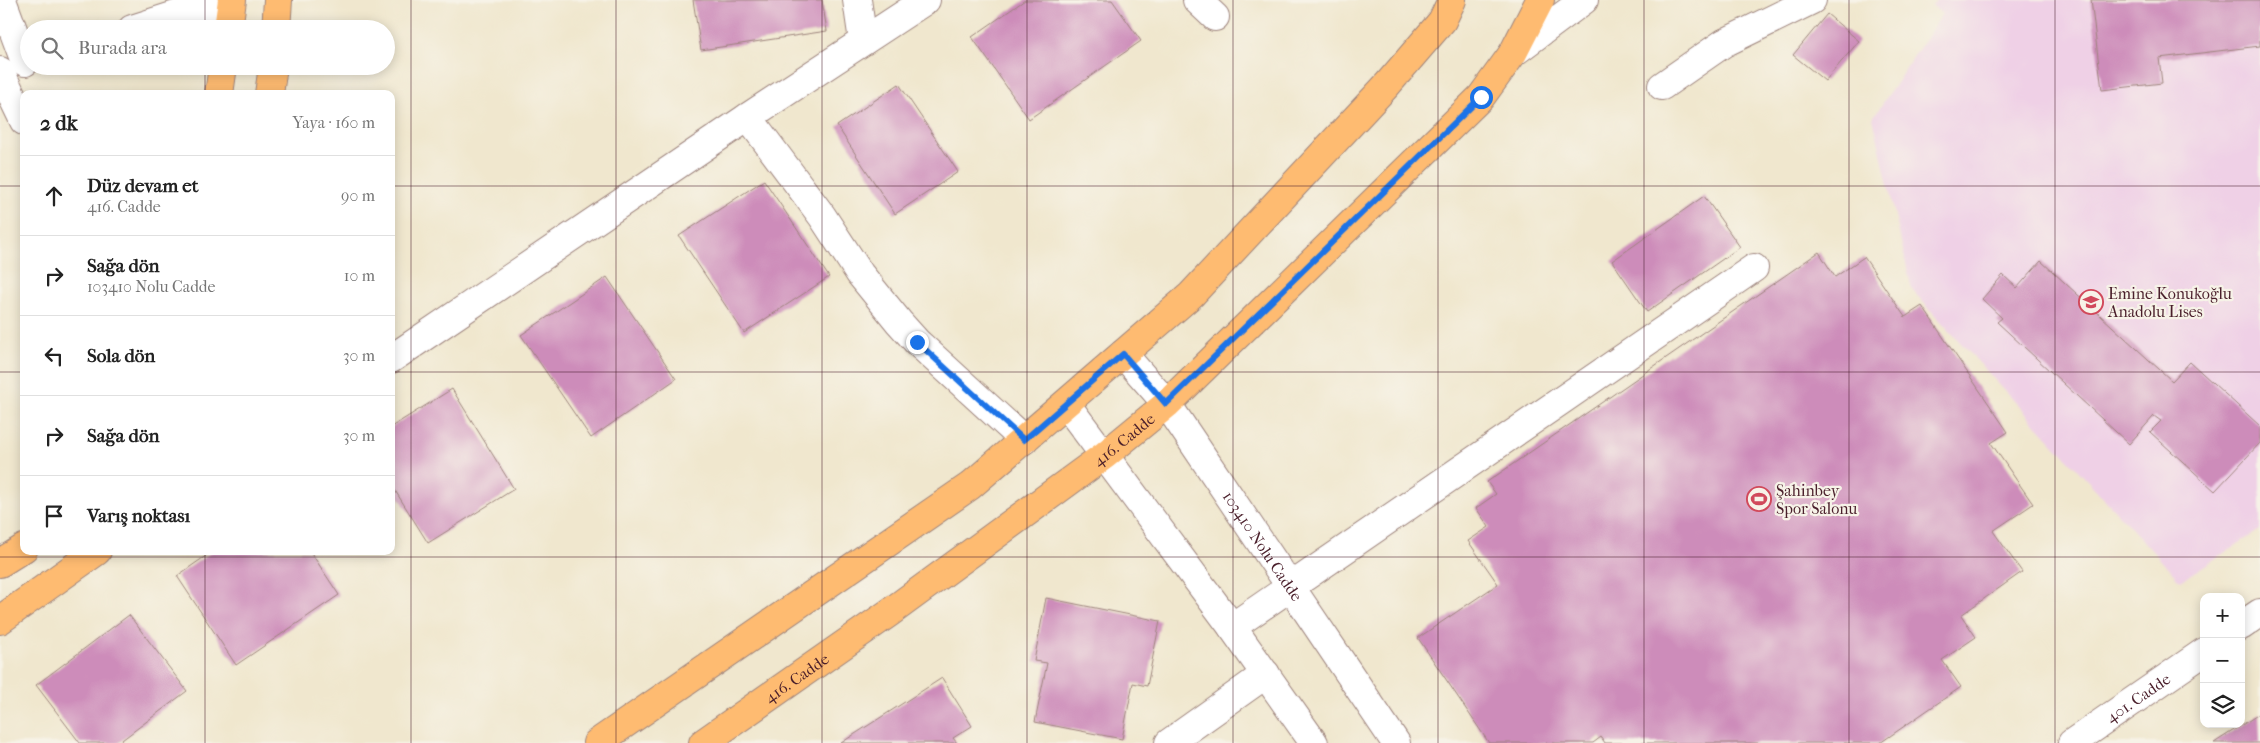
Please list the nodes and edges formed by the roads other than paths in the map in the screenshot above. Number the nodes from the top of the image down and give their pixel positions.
1 (2, 0) edge
2 (278, 0) edge
3 (857, 0) edge
4 (926, 0) edge
5 (1452, 0) edge
6 (1540, 0) edge
7 (1584, 0) edge
8 (1812, 0) edge
9 (230, 13) edge
10 (160, 20) edge
11 (277, 20) edge
12 (863, 42) junction
13 (1513, 53) junction
14 (13, 66) edge
15 (221, 75) edge
16 (272, 75) edge
17 (1662, 86) dead end
18 (219, 90) edge
19 (270, 90) edge
20 (20, 101) edge
21 (748, 117) junction
22 (1754, 268) dead end
23 (1123, 354) junction
24 (395, 356) edge
25 (1066, 404) junction
26 (1166, 404) junction
27 (1024, 440) junction
28 (1105, 455) junction
29 (92, 555) edge
30 (1290, 587) junction
31 (2260, 613) edge
32 (0, 620) edge
33 (2245, 623) edge
34 (1232, 627) junction
35 (2200, 655) edge
36 (1266, 674) junction
37 (597, 743) edge
38 (702, 743) edge
39 (1169, 743) edge
40 (1314, 743) edge
41 (1396, 743) edge
42 (2072, 743) edge

1 - 14 street
2 - 11 main road
3 - 12 street
4 - 12 street
5 - 23 main road
6 - 13 main road, 416. Cadde
7 - 13 street, 416. Cadde
8 - 17 street
9 - 10 street
12 - 21 street
13 - 26 main road, 416. Cadde
14 - 20 street
15 - 18 main road
16 - 19 main road
21 - 24 street
21 - 27 street
22 - 30 street
23 - 25 main road
23 - 26 street, 103410 Nolu Cadde
25 - 27 main road
25 - 28 street
26 - 28 main road, 416. Cadde
26 - 30 street, 103410 Nolu Cadde
27 - 37 main road
28 - 34 street
28 - 38 main road, 416. Cadde
29 - 32 main road
30 - 34 street
30 - 41 street, 103410 Nolu Cadde
31 - 33 street
34 - 36 street
35 - 42 street, 401. Cadde
36 - 39 street
36 - 40 street

